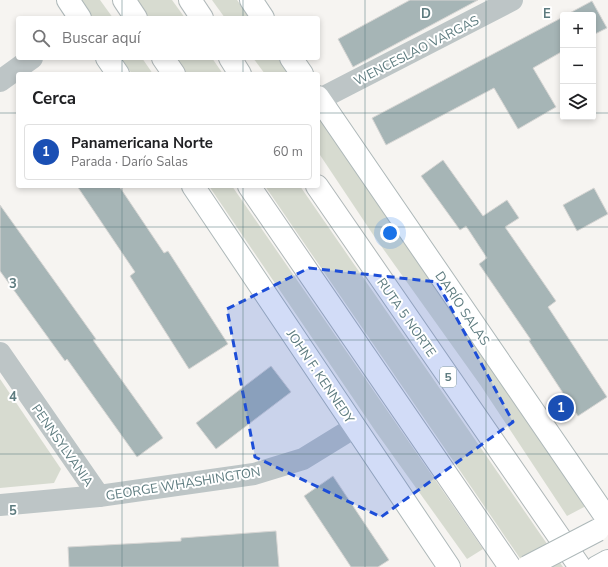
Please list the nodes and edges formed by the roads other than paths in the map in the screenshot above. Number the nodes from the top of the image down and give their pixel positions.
1 (68, 0) edge
2 (124, 0) edge
3 (190, 0) edge
4 (251, 0) edge
5 (512, 0) edge
6 (79, 16) edge
7 (135, 16) edge
8 (201, 16) edge
9 (263, 16) edge
10 (29, 60) edge
11 (108, 60) edge
12 (164, 60) edge
13 (231, 60) edge
14 (292, 60) edge
15 (117, 72) edge
16 (173, 72) edge
17 (239, 72) edge
18 (301, 72) edge
19 (0, 81) edge
20 (320, 97) edge
21 (320, 99) edge
22 (194, 188) edge
23 (250, 188) edge
24 (318, 188) edge
25 (0, 353) edge
26 (355, 427) junction
27 (99, 496) junction
28 (0, 505) edge
29 (605, 525) edge
30 (608, 561) edge
31 (449, 567) edge
32 (510, 567) edge
33 (527, 567) edge
34 (580, 567) edge
35 (597, 567) edge

1 - 6 main road
2 - 7 main road
3 - 8 main road
4 - 9 main road
5 - 20 street, WENCESLAO VARGAS
10 - 19 street
11 - 15 main road
12 - 16 main road
13 - 17 main road
14 - 18 main road
21 - 29 main road, DARÍO SALAS
22 - 26 main road, JOHN F. KENNEDY
23 - 32 main road
24 - 34 main road, RUTA 5 NORTE / 5
25 - 27 street, PENNSYLVANIA
26 - 27 street, GEORGE WHASHINGTON
26 - 31 main road, JOHN F. KENNEDY
27 - 28 street, GEORGE WHASHINGTON
29 - 33 main road, bridge
30 - 35 main road

